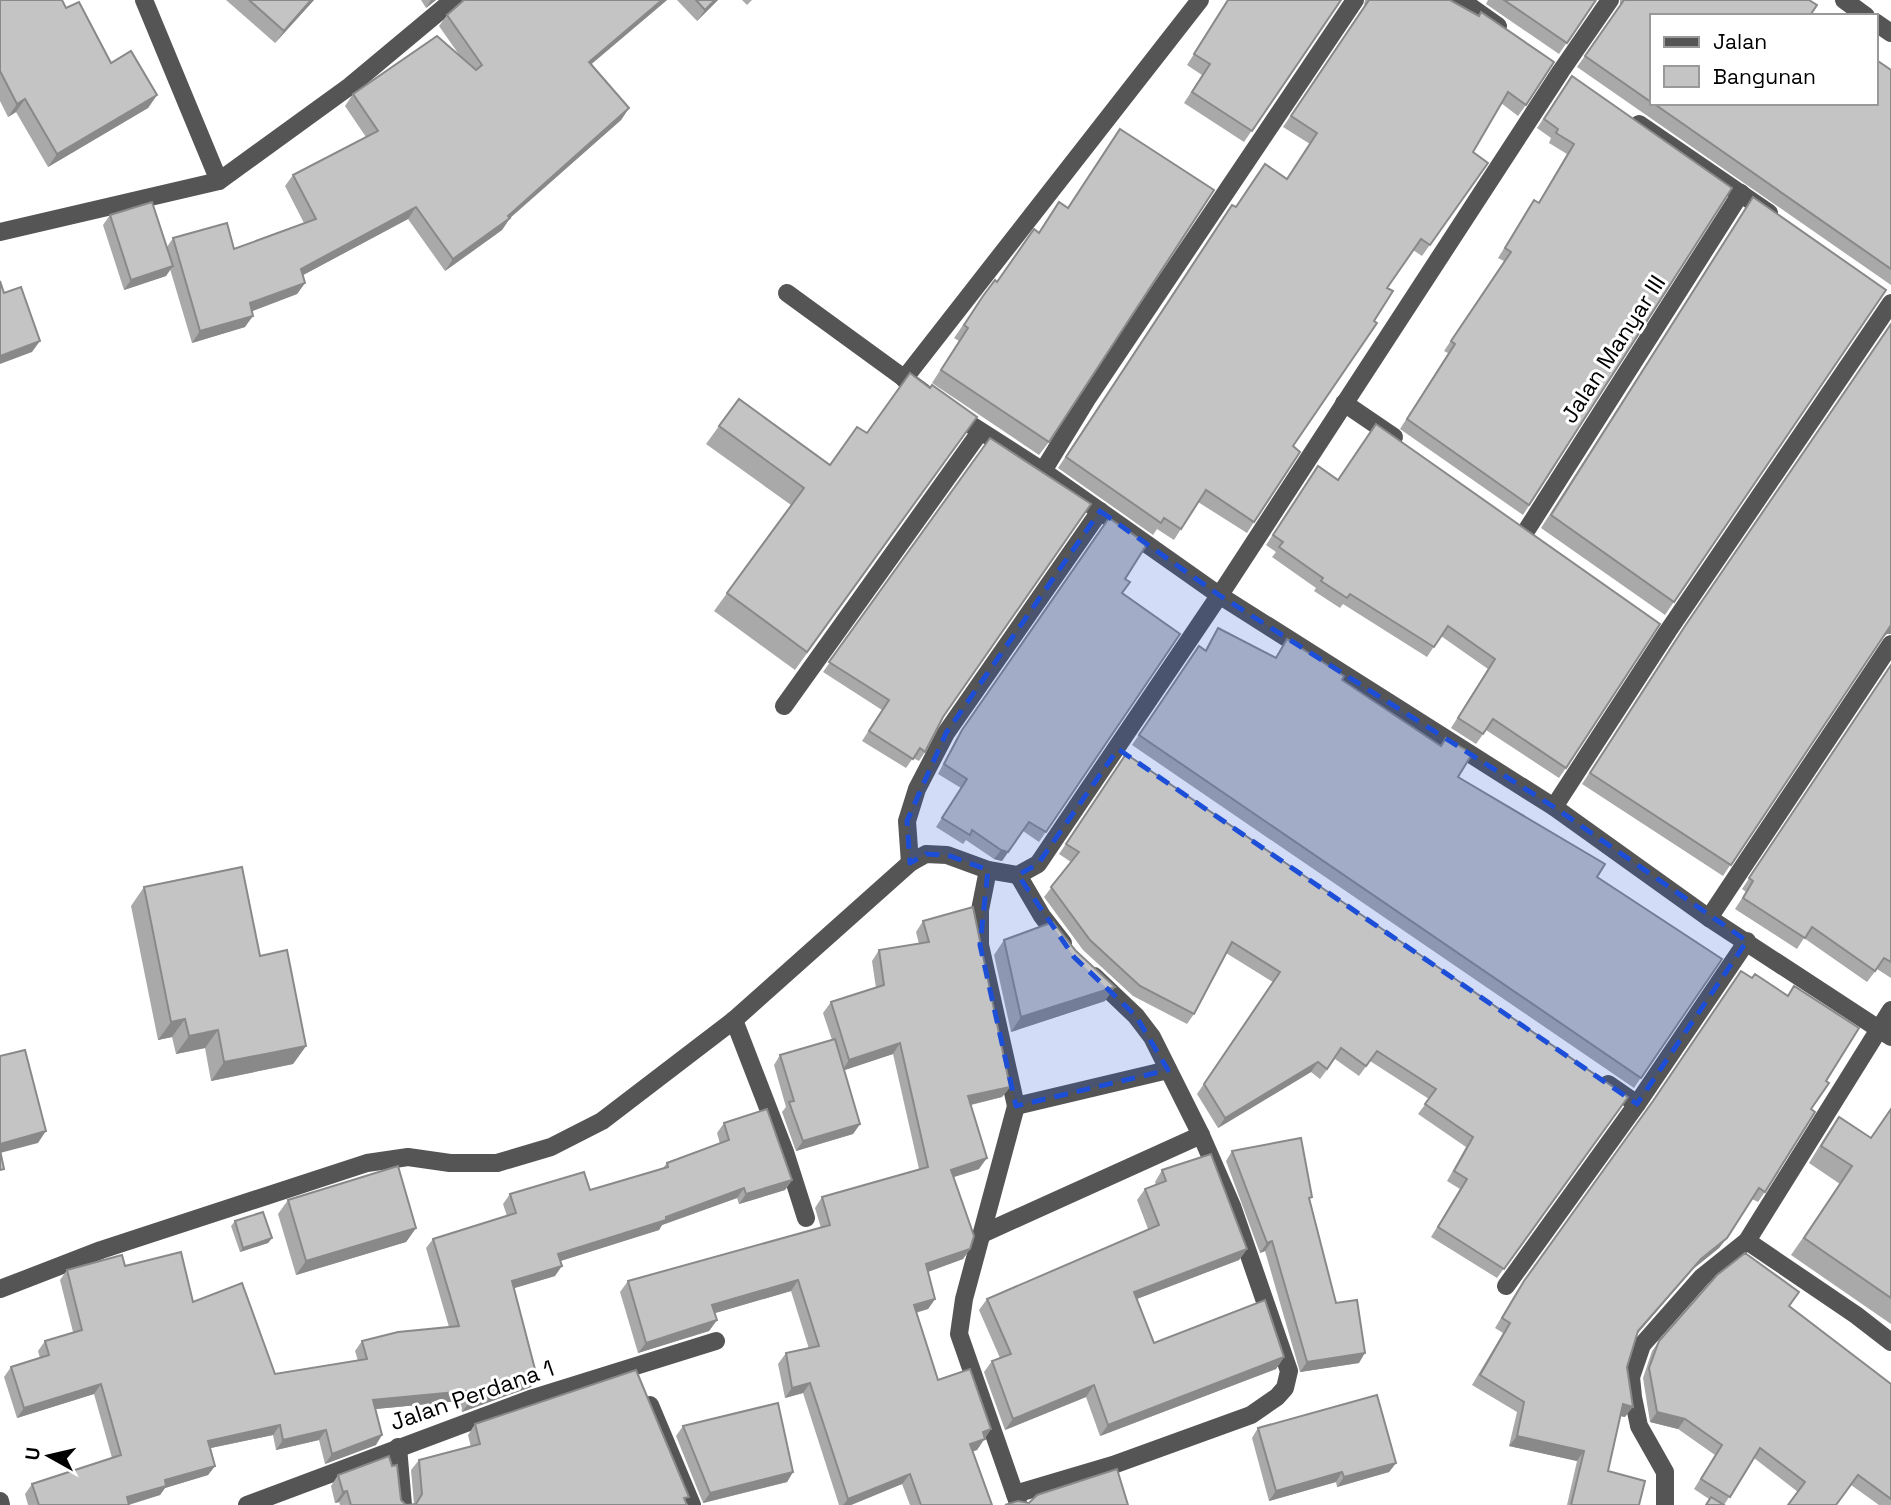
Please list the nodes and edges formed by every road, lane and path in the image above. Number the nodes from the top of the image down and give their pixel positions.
1 (144, 0) edge
2 (453, 0) edge
3 (1200, 0) edge
4 (1355, 0) edge
5 (1461, 0) edge
6 (1610, 0) edge
7 (1844, 0) edge
8 (1863, 14) edge
9 (1516, 39) edge
10 (1628, 117) edge
11 (219, 181) junction
12 (1741, 193) junction
13 (1784, 223) edge
14 (0, 232) edge
15 (787, 293) dead end
16 (1887, 298) edge
17 (904, 379) junction
18 (1344, 403) junction
19 (979, 432) junction
20 (1412, 451) edge
21 (1043, 471) junction
22 (1100, 511) junction
23 (1526, 531) edge
24 (1219, 594) junction
25 (1891, 644) edge
26 (784, 706) dead end
27 (1554, 807) junction
28 (910, 863) junction
29 (988, 870) junction
30 (1018, 875) junction
31 (1709, 918) junction
32 (1747, 941) junction
33 (1891, 1010) edge
34 (734, 1020) junction
35 (1886, 1034) edge
36 (1168, 1070) junction
37 (1592, 1073) edge
38 (1637, 1104) junction
39 (1016, 1106) junction
40 (1201, 1135) junction
41 (806, 1218) dead end
42 (982, 1234) junction
43 (1747, 1241) junction
44 (1506, 1286) edge
45 (0, 1289) edge
46 (716, 1341) edge
47 (1891, 1342) edge
48 (640, 1380) junction
49 (398, 1447) junction
50 (1017, 1499) edge
51 (247, 1505) edge
52 (403, 1505) edge
53 (692, 1505) edge
54 (1665, 1505) edge

1 - 11 street
2 - 11 street
3 - 17 street
4 - 21 street
5 - 9 street
6 - 18 street
7 - 8 street
10 - 12 street
11 - 14 street
12 - 13 street
12 - 23 street, Jalan Manyar III
15 - 17 street
16 - 27 street
17 - 19 street
18 - 20 street
18 - 24 street
19 - 21 street
19 - 26 street
21 - 22 street
22 - 24 street
22 - 28 street
24 - 27 street
24 - 30 street
25 - 31 street
27 - 31 street
28 - 29 street
28 - 34 street
29 - 30 street
29 - 39 street
30 - 36 street
31 - 32 street
32 - 35 street
32 - 38 street
33 - 35 street
34 - 41 street
34 - 45 street
35 - 43 street
36 - 39 street
36 - 40 street
37 - 38 street
38 - 44 street
39 - 42 street
40 - 42 street
40 - 50 street
42 - 50 street
43 - 47 street
43 - 54 street
46 - 48 street, Jalan Perdana 1
48 - 49 street, Jalan Perdana 1
48 - 53 street
49 - 51 street, Jalan Perdana 1
49 - 52 street

